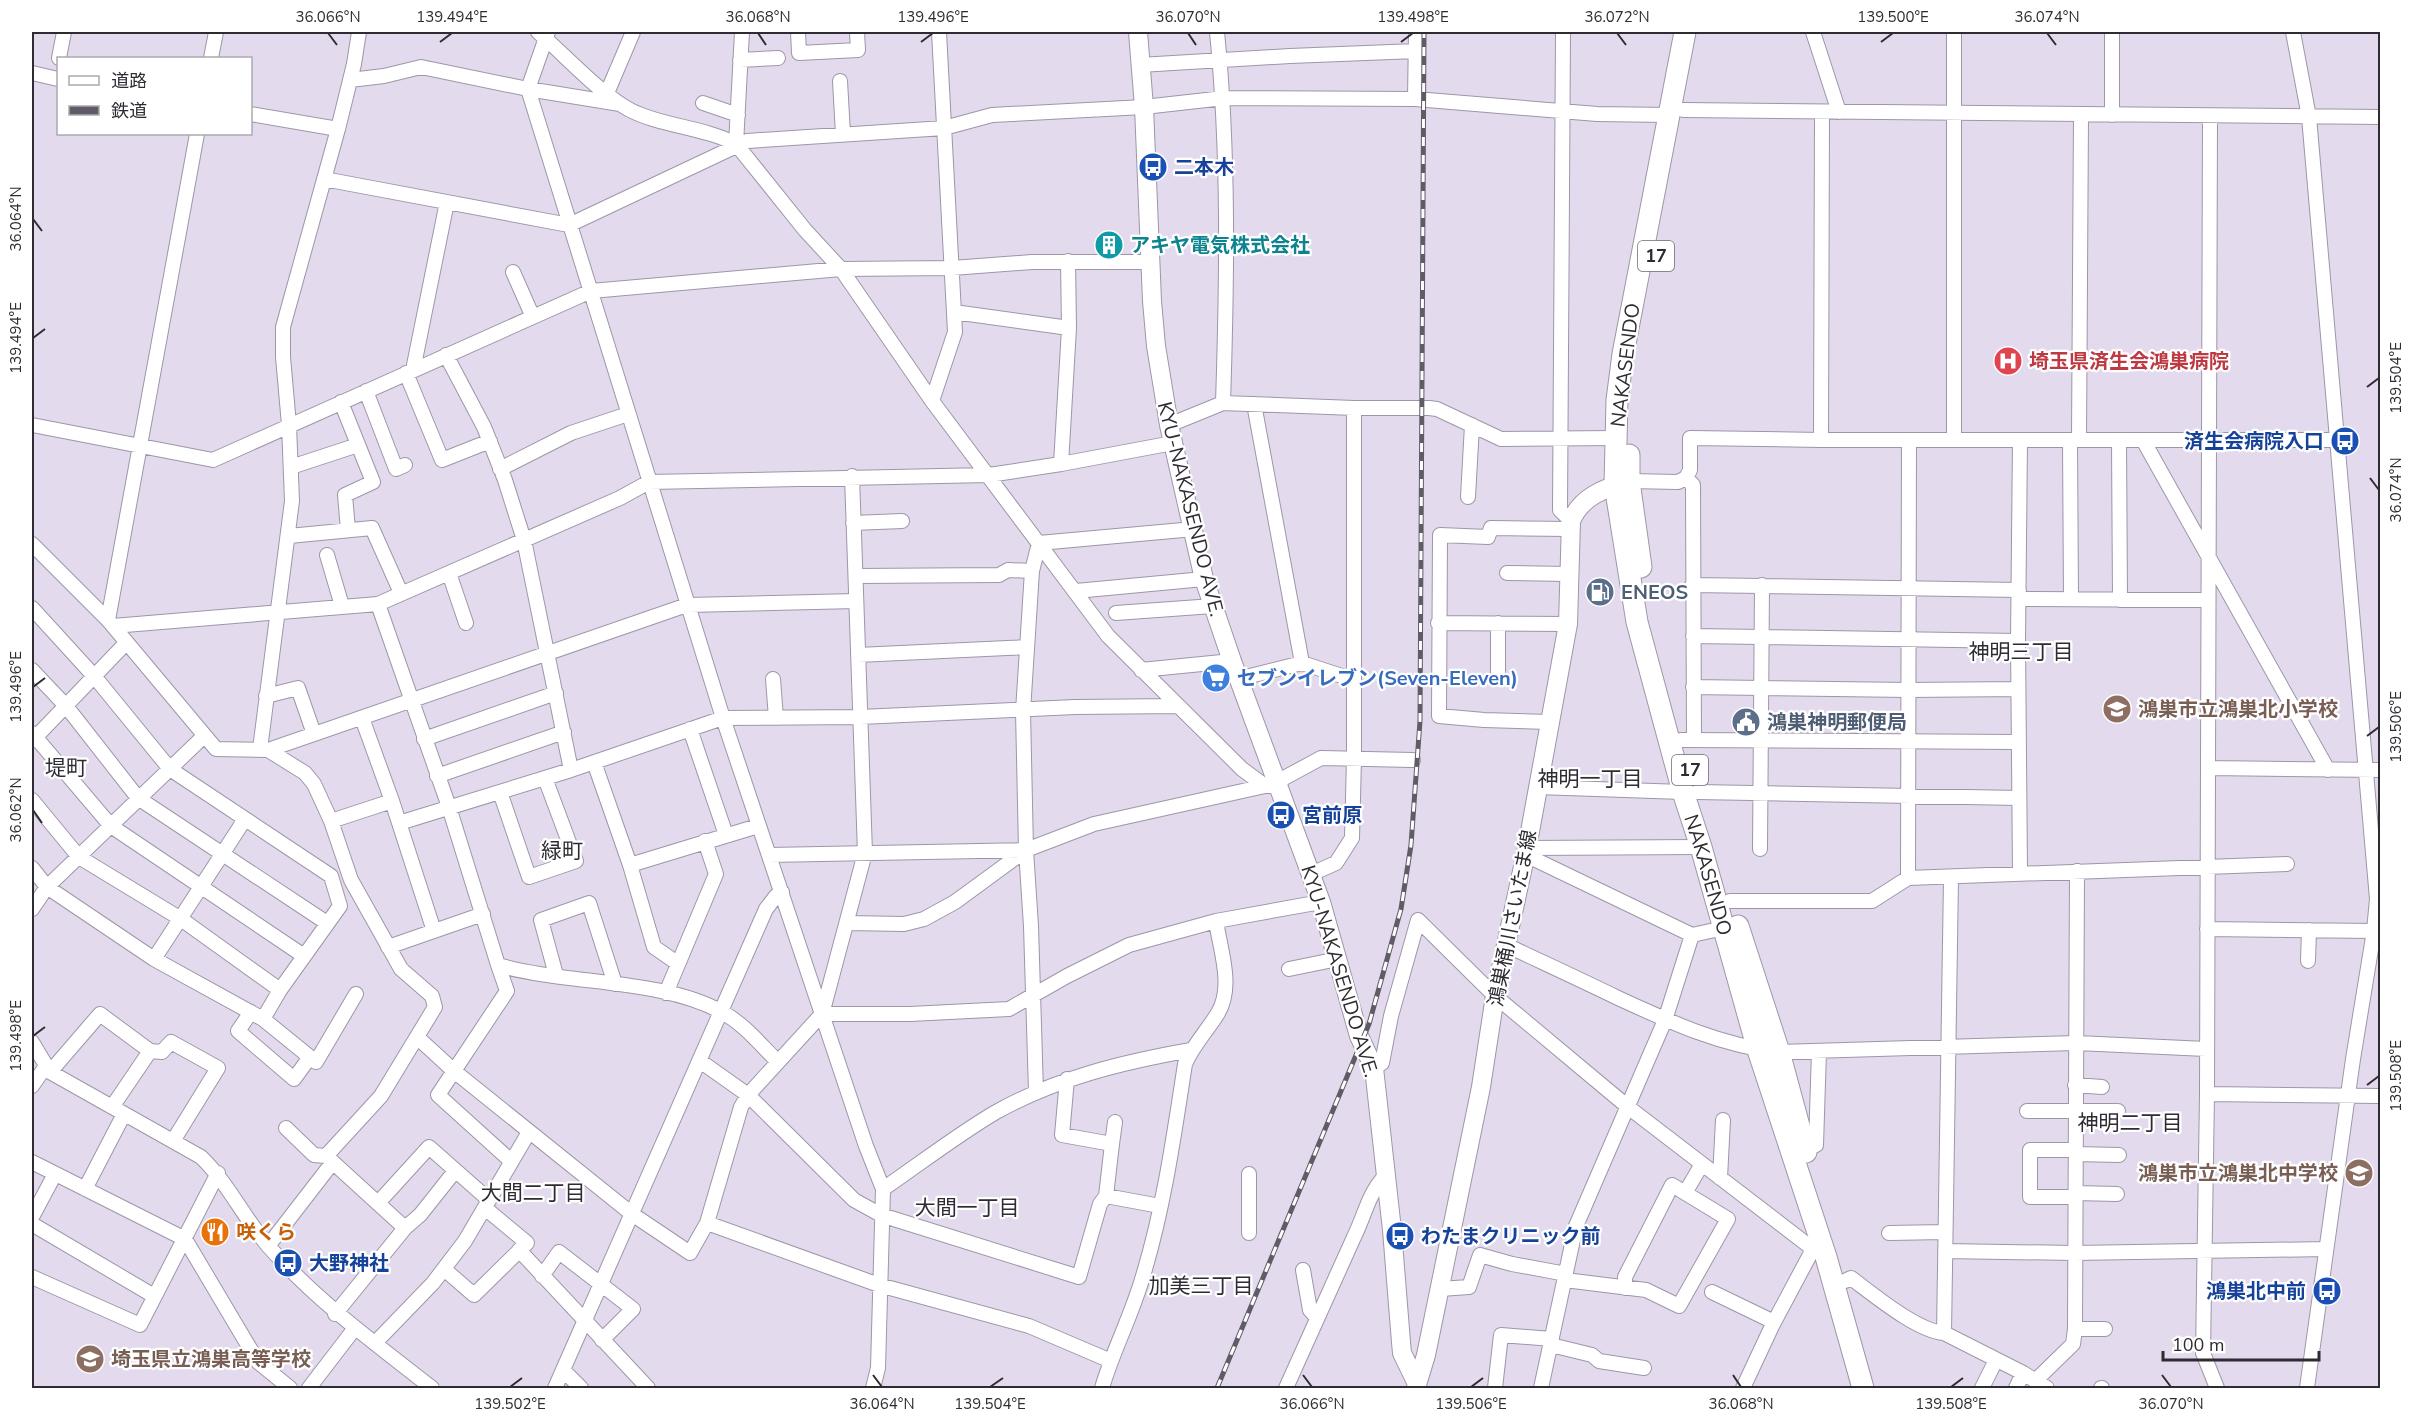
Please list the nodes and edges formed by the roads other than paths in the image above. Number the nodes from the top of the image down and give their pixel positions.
1 (64, 32) edge
2 (216, 32) edge
3 (358, 32) edge
4 (633, 32) edge
5 (742, 32) edge
6 (798, 32) edge
7 (857, 32) edge
8 (939, 32) edge
9 (1138, 32) edge
10 (1217, 32) edge
11 (1416, 32) edge
12 (1563, 32) edge
13 (1685, 32) edge
14 (1698, 32) edge
15 (1814, 32) edge
16 (1954, 32) edge
17 (2112, 32) edge
18 (2293, 32) edge
19 (544, 34) edge
20 (1416, 51) junction
21 (60, 57) edge
22 (211, 57) edge
23 (778, 58) dead end
24 (740, 60) junction
25 (1220, 60) junction
26 (1140, 65) junction
27 (32, 73) edge
28 (57, 78) edge
29 (350, 80) junction
30 (840, 81) dead end
31 (528, 89) junction
32 (607, 93) junction
33 (1224, 98) junction
34 (1415, 99) junction
35 (703, 103) dead end
36 (622, 105) junction
37 (1144, 107) junction
38 (1562, 110) junction
39 (1822, 112) junction
40 (1839, 112) junction
41 (1676, 113) junction
42 (1953, 113) junction
43 (252, 114) edge
44 (738, 115) junction
45 (2081, 115) junction
46 (2112, 115) junction
47 (2210, 116) junction
48 (2309, 117) junction
49 (2380, 117) edge
50 (944, 128) junction
51 (338, 129) junction
52 (843, 134) junction
53 (197, 135) edge
54 (736, 144) junction
55 (324, 179) junction
56 (447, 202) junction
57 (569, 225) junction
58 (1068, 261) junction
59 (1150, 261) junction
60 (952, 268) junction
61 (841, 269) junction
62 (513, 272) dead end
63 (591, 291) junction
64 (954, 312) junction
65 (532, 315) junction
66 (1069, 328) junction
67 (446, 355) junction
68 (410, 372) junction
69 (366, 391) junction
70 (932, 401) junction
71 (341, 402) junction
72 (1223, 402) junction
73 (1254, 404) junction
74 (1353, 408) junction
75 (628, 414) junction
76 (1472, 424) junction
77 (32, 425) edge
78 (289, 425) junction
79 (1171, 434) junction
80 (1616, 438) junction
81 (1560, 439) junction
82 (1821, 440) junction
83 (1909, 440) junction
84 (1954, 440) junction
85 (2020, 440) junction
86 (2074, 440) junction
87 (2120, 440) junction
88 (2143, 440) junction
89 (2209, 440) junction
90 (2338, 440) junction
91 (490, 441) junction
92 (358, 444) junction
93 (141, 446) junction
94 (1061, 464) junction
95 (405, 465) dead end
96 (291, 467) junction
97 (500, 469) junction
98 (989, 475) junction
99 (852, 476) junction
100 (1686, 478) junction
101 (649, 482) junction
102 (1622, 483) junction
103 (1468, 497) dead end
104 (902, 521) dead end
105 (853, 523) junction
106 (1570, 525) junction
107 (1194, 529) junction
108 (348, 530) junction
109 (289, 536) junction
110 (524, 540) junction
111 (1039, 543) junction
112 (32, 544) edge
113 (327, 555) dead end
114 (2209, 555) junction
115 (1032, 572) junction
116 (449, 573) junction
117 (1507, 573) dead end
118 (1569, 574) junction
119 (856, 576) junction
120 (1204, 579) junction
121 (1692, 585) junction
122 (1762, 585) junction
123 (1909, 588) junction
124 (1076, 591) junction
125 (401, 593) junction
126 (2019, 595) junction
127 (2071, 599) junction
128 (2120, 600) junction
129 (2208, 600) junction
130 (856, 601) junction
131 (378, 604) junction
132 (687, 604) junction
133 (342, 606) junction
134 (1213, 606) junction
135 (32, 608) edge
136 (278, 612) junction
137 (1116, 612) dead end
138 (111, 623) junction
139 (466, 623) dead end
140 (1438, 623) junction
141 (1498, 623) junction
142 (1568, 624) junction
143 (1693, 636) junction
144 (1761, 637) junction
145 (1909, 638) junction
146 (2018, 641) junction
147 (126, 643) junction
148 (1027, 647) junction
149 (548, 653) junction
150 (858, 655) junction
151 (1232, 661) junction
152 (1302, 663) junction
153 (32, 669) edge
154 (1141, 670) junction
155 (94, 676) junction
156 (1498, 678) dead end
157 (773, 679) dead end
158 (1238, 679) junction
159 (1354, 680) junction
160 (1693, 687) junction
161 (1760, 688) junction
162 (2018, 689) junction
163 (1908, 690) junction
164 (556, 693) junction
165 (267, 696) junction
166 (410, 701) junction
167 (66, 706) junction
168 (1177, 706) junction
169 (1023, 711) junction
170 (860, 717) junction
171 (362, 718) junction
172 (723, 718) junction
173 (776, 718) junction
174 (1549, 722) junction
175 (690, 729) junction
176 (564, 732) junction
177 (314, 734) junction
178 (204, 736) junction
179 (33, 737) edge
180 (424, 739) junction
181 (1687, 740) junction
182 (1759, 741) junction
183 (1908, 741) junction
184 (2018, 742) junction
185 (264, 750) junction
186 (1354, 758) junction
187 (1413, 760) dead end
188 (594, 762) junction
189 (2208, 768) junction
190 (170, 769) junction
191 (571, 770) junction
192 (2328, 770) junction
193 (2374, 770) edge
194 (437, 776) junction
195 (545, 778) junction
196 (1271, 786) junction
197 (1537, 787) junction
198 (500, 792) junction
199 (1690, 792) junction
200 (1760, 794) junction
201 (1908, 796) junction
202 (138, 798) junction
203 (2019, 798) junction
204 (32, 800) edge
205 (392, 801) junction
206 (449, 807) junction
207 (246, 819) junction
208 (331, 821) junction
209 (399, 823) junction
210 (111, 826) junction
211 (758, 826) junction
212 (726, 835) junction
213 (705, 842) junction
214 (1701, 847) junction
215 (1527, 848) junction
216 (1760, 849) dead end
217 (1026, 850) junction
218 (865, 853) junction
219 (223, 854) junction
220 (769, 855) junction
221 (79, 857) junction
222 (2287, 864) dead end
223 (630, 865) junction
224 (2208, 867) junction
225 (32, 868) edge
226 (2077, 871) junction
227 (2020, 873) junction
228 (1311, 874) junction
229 (1908, 878) junction
230 (1951, 878) junction
231 (202, 886) junction
232 (48, 887) junction
233 (783, 892) junction
234 (1730, 901) junction
235 (1321, 902) junction
236 (32, 909) edge
237 (483, 914) junction
238 (181, 919) junction
239 (1216, 921) junction
240 (327, 923) junction
241 (848, 923) junction
242 (1724, 928) junction
243 (2207, 929) junction
244 (2309, 930) junction
245 (434, 931) junction
246 (2374, 931) junction
247 (1692, 935) junction
248 (1506, 945) junction
249 (388, 947) junction
250 (304, 956) junction
251 (154, 959) junction
252 (1338, 959) junction
253 (2308, 961) dead end
254 (677, 963) junction
255 (498, 965) junction
256 (1289, 969) dead end
257 (556, 975) junction
258 (615, 984) junction
259 (280, 990) junction
260 (356, 993) dead end
261 (666, 993) junction
262 (1033, 994) junction
263 (1495, 996) junction
264 (721, 1012) junction
265 (822, 1014) junction
266 (257, 1016) junction
267 (1665, 1020) junction
268 (417, 1037) junction
269 (32, 1042) edge
270 (2077, 1043) junction
271 (1947, 1049) junction
272 (2206, 1049) junction
273 (1191, 1050) junction
274 (150, 1051) junction
275 (1768, 1051) junction
276 (1819, 1051) junction
277 (310, 1057) junction
278 (700, 1061) junction
279 (777, 1061) junction
280 (1374, 1068) junction
281 (48, 1069) junction
282 (454, 1071) junction
283 (1067, 1079) junction
284 (2075, 1085) junction
285 (32, 1086) edge
286 (2102, 1087) dead end
287 (1036, 1092) junction
288 (2206, 1094) junction
289 (748, 1095) junction
290 (2348, 1095) junction
291 (2380, 1096) edge
292 (112, 1107) junction
293 (1628, 1107) junction
294 (2027, 1111) dead end
295 (2076, 1111) junction
296 (2118, 1111) dead end
297 (124, 1114) junction
298 (1723, 1120) dead end
299 (1115, 1122) dead end
300 (286, 1128) dead end
301 (530, 1132) junction
302 (173, 1141) junction
303 (1112, 1144) junction
304 (1805, 1150) junction
305 (2075, 1152) junction
306 (2119, 1155) dead end
307 (330, 1159) junction
308 (511, 1161) junction
309 (32, 1162) edge
310 (1702, 1164) junction
311 (455, 1171) junction
312 (218, 1173) junction
313 (55, 1174) junction
314 (1249, 1174) dead end
315 (1385, 1176) junction
316 (1720, 1178) junction
317 (85, 1189) junction
318 (883, 1189) junction
319 (1685, 1193) junction
320 (2117, 1194) dead end
321 (2075, 1195) junction
322 (1106, 1196) junction
323 (378, 1203) junction
324 (487, 1204) junction
325 (1160, 1206) junction
326 (632, 1214) junction
327 (881, 1215) junction
328 (32, 1217) edge
329 (707, 1223) junction
330 (32, 1224) edge
331 (405, 1228) junction
332 (1945, 1232) junction
333 (1249, 1233) dead end
334 (1889, 1233) dead end
335 (185, 1239) junction
336 (268, 1246) junction
337 (2326, 1249) junction
338 (519, 1250) junction
339 (1945, 1251) junction
340 (2204, 1251) junction
341 (1819, 1253) junction
342 (2074, 1253) junction
343 (444, 1269) junction
344 (1303, 1270) dead end
345 (542, 1276) junction
346 (32, 1277) edge
347 (1565, 1277) junction
348 (1845, 1281) junction
349 (601, 1285) junction
350 (879, 1285) junction
351 (1625, 1288) junction
352 (1440, 1289) junction
353 (1712, 1292) dead end
354 (154, 1296) junction
355 (335, 1314) junction
356 (1317, 1318) junction
357 (585, 1322) junction
358 (1774, 1322) junction
359 (355, 1328) junction
360 (2075, 1329) junction
361 (2105, 1329) dead end
362 (1944, 1333) junction
363 (602, 1340) junction
364 (1551, 1342) junction
365 (375, 1343) junction
366 (1996, 1360) junction
367 (1111, 1361) junction
368 (1644, 1368) dead end
369 (563, 1370) junction
370 (2029, 1377) junction
371 (1416, 1386) edge
372 (1749, 1387) edge
373 (1542, 1388) edge
374 (290, 1389) edge
375 (309, 1389) edge
376 (432, 1389) edge
377 (555, 1389) edge
378 (581, 1389) edge
379 (648, 1389) edge
380 (873, 1389) edge
381 (1102, 1389) edge
382 (1286, 1389) edge
383 (1495, 1389) edge
384 (1863, 1389) edge
385 (1876, 1389) edge
386 (1982, 1389) edge
387 (2016, 1389) edge
388 (2047, 1389) edge
389 (2217, 1389) edge
390 (2307, 1389) edge

1 - 21 street
2 - 22 street
3 - 29 street
4 - 32 street
5 - 24 street
6 - 7 street
8 - 50 street
9 - 26 main road, KYU-NAKASENDO AVE.
10 - 25 street
11 - 20 street
12 - 38 street
13 - 41 highway, NAKASENDO / 17
14 - 41 highway, NAKASENDO / 17
15 - 40 street
16 - 42 street
17 - 46 street
18 - 48 street
19 - 31 street
19 - 32 street
20 - 25 street
20 - 34 street
23 - 24 street
24 - 44 street
25 - 26 street
25 - 33 street
26 - 37 main road, KYU-NAKASENDO AVE.
27 - 28 street
29 - 31 street
29 - 51 street
30 - 52 street
31 - 36 street
31 - 57 street
32 - 36 street
33 - 34 street
33 - 37 street
33 - 72 street
34 - 38 street
35 - 44 street
36 - 54 street
37 - 50 street
37 - 59 main road, KYU-NAKASENDO AVE.
38 - 41 street
38 - 81 street
39 - 40 street
39 - 41 street
39 - 82 street
40 - 42 street
41 - 80 highway, NAKASENDO / 17
41 - 102 highway, NAKASENDO / 17
42 - 45 street
42 - 84 street
43 - 51 street
44 - 54 street
45 - 46 street
45 - 86 street
46 - 47 street
47 - 48 street
47 - 89 street
48 - 49 street
48 - 90 street
50 - 52 street
50 - 60 street
51 - 55 street
52 - 54 street
53 - 93 street
54 - 57 street
54 - 61 street
55 - 56 street
55 - 78 street
56 - 57 street
56 - 68 street
57 - 63 street
58 - 59 street
58 - 60 street
58 - 66 street
59 - 79 main road, KYU-NAKASENDO AVE.
60 - 61 street
60 - 64 street
61 - 63 street
61 - 70 street
62 - 65 street
63 - 65 street
63 - 75 street
64 - 66 street
64 - 70 street
65 - 67 street
66 - 94 street
67 - 68 street
67 - 91 street
68 - 69 street
68 - 91 street
69 - 71 street
69 - 95 street
70 - 98 street
71 - 78 street
71 - 92 street
72 - 73 street
72 - 79 street
73 - 74 street
73 - 152 street
74 - 76 street
74 - 159 street
75 - 97 street
75 - 101 street
76 - 81 street
76 - 103 street
77 - 93 street
78 - 93 street
78 - 96 street
79 - 94 street
79 - 107 main road, KYU-NAKASENDO AVE.
80 - 81 street
80 - 102 highway, NAKASENDO / 17
81 - 106 street
82 - 83 street
82 - 100 street
83 - 84 street
83 - 123 street
84 - 85 street
85 - 86 street
85 - 126 street
86 - 87 street
86 - 127 street
87 - 88 street
87 - 128 street
88 - 89 street
88 - 114 street
89 - 90 street
89 - 114 street
90 - 193 street
91 - 97 street
92 - 96 street
92 - 108 street
93 - 138 street
94 - 98 street
96 - 109 street
97 - 110 street
98 - 99 street
98 - 111 street
99 - 101 street
99 - 105 street
100 - 102 street
100 - 121 street
101 - 110 street
101 - 132 street
102 - 106 main road
102 - 181 highway, NAKASENDO / 17
102 - 199 highway, NAKASENDO / 17
104 - 105 street
105 - 119 street
106 - 118 main road, 鴻巣桶川さいたま線
106 - 140 street
107 - 111 street
107 - 120 main road, KYU-NAKASENDO AVE.
108 - 109 street
108 - 125 street
109 - 136 street
110 - 116 street
110 - 149 street
111 - 115 street
111 - 124 street
112 - 138 street
113 - 133 street
114 - 129 street
114 - 192 street
115 - 119 street
115 - 148 street
116 - 125 street
116 - 139 street
117 - 118 street
118 - 142 main road, 鴻巣桶川さいたま線
119 - 130 street
120 - 124 street
120 - 134 main road, KYU-NAKASENDO AVE.
121 - 122 street
121 - 143 street
122 - 123 street
122 - 144 street
123 - 126 street
123 - 145 street
124 - 154 street
125 - 131 street
126 - 127 street
126 - 146 street
127 - 128 street
128 - 129 street
129 - 189 street
130 - 132 street
130 - 150 street
131 - 133 street
131 - 166 street
132 - 149 street
132 - 172 street
133 - 136 street
134 - 137 street
134 - 151 main road, KYU-NAKASENDO AVE.
135 - 155 street
136 - 138 street
136 - 165 street
138 - 147 street
140 - 141 street
140 - 174 street
141 - 142 street
141 - 156 street
142 - 174 main road, 鴻巣桶川さいたま線
143 - 144 street
143 - 160 street
144 - 145 street
144 - 161 street
145 - 146 street
145 - 163 street
146 - 162 street
147 - 155 street
147 - 178 street
148 - 150 street
148 - 169 street
149 - 164 street
149 - 166 street
150 - 170 street
151 - 154 street
151 - 158 main road, KYU-NAKASENDO AVE.
152 - 158 street
152 - 159 street
153 - 167 street
154 - 168 street
155 - 167 street
155 - 190 street
157 - 173 street
158 - 196 main road, KYU-NAKASENDO AVE.
159 - 186 street
160 - 161 street
160 - 181 street
161 - 163 street
161 - 182 street
162 - 163 street
162 - 184 street
163 - 183 street
164 - 176 street
164 - 180 street
165 - 177 street
165 - 185 street
166 - 171 street
166 - 180 street
167 - 179 street
167 - 202 street
168 - 169 street
168 - 196 street
169 - 170 street
169 - 217 street
170 - 173 street
170 - 218 street
171 - 177 street
171 - 205 street
172 - 173 street
172 - 175 street
172 - 211 street
174 - 197 main road, 鴻巣桶川さいたま線
175 - 188 street
175 - 212 street
176 - 191 street
176 - 194 street
177 - 185 street
178 - 185 street
178 - 190 street
179 - 210 street
180 - 194 street
181 - 182 street
181 - 199 highway, NAKASENDO / 17
182 - 183 street
182 - 200 street
183 - 184 street
183 - 201 street
184 - 203 street
185 - 208 street
186 - 187 street
186 - 196 street
186 - 228 street
188 - 191 street
188 - 223 street
189 - 192 street
189 - 224 street
190 - 202 street
190 - 207 street
191 - 195 street
192 - 193 street
193 - 246 street
194 - 206 street
195 - 198 street
195 - 198 street
196 - 217 street
196 - 228 main road, KYU-NAKASENDO AVE.
197 - 199 street
197 - 215 main road, 鴻巣桶川さいたま線
198 - 206 street
199 - 200 street
199 - 214 highway, NAKASENDO / 17
199 - 234 highway, NAKASENDO / 17
200 - 201 street
200 - 216 street
201 - 203 street
201 - 229 street
202 - 210 street
202 - 219 street
203 - 227 street
204 - 221 street
205 - 208 street
205 - 209 street
206 - 209 street
206 - 237 street
207 - 219 street
207 - 240 street
208 - 249 street
209 - 245 street
210 - 221 street
210 - 231 street
211 - 212 street
211 - 220 street
212 - 213 street
213 - 223 street
213 - 254 street
214 - 215 street
214 - 242 highway, NAKASENDO / 17
215 - 247 street
215 - 248 main road, 鴻巣桶川さいたま線
217 - 218 street
217 - 241 street
217 - 262 street
218 - 220 street
218 - 241 street
219 - 231 street
219 - 240 street
220 - 233 street
221 - 232 street
221 - 238 street
222 - 224 street
223 - 254 street
224 - 226 street
224 - 243 street
225 - 232 street
226 - 227 street
226 - 270 street
227 - 230 street
228 - 235 main road, KYU-NAKASENDO AVE.
229 - 230 street
229 - 234 street
230 - 271 street
231 - 238 street
231 - 250 street
232 - 236 street
232 - 251 street
233 - 264 street
233 - 265 street
234 - 275 highway, NAKASENDO / 17
235 - 239 street
235 - 252 main road, KYU-NAKASENDO AVE.
237 - 245 street
237 - 255 street
238 - 251 street
238 - 259 street
239 - 262 street
239 - 273 street
240 - 250 street
241 - 265 street
242 - 247 street
242 - 275 highway, NAKASENDO / 17
243 - 244 street
243 - 272 street
244 - 246 street
244 - 253 street
245 - 249 street
246 - 290 street
247 - 267 street
248 - 263 main road, 鴻巣桶川さいたま線
248 - 267 street
249 - 268 street
250 - 259 street
251 - 266 street
252 - 256 street
252 - 280 main road, KYU-NAKASENDO AVE.
254 - 261 street
255 - 257 street
255 - 282 street
257 - 258 street
257 - 258 street
258 - 261 street
259 - 266 street
260 - 277 street
261 - 264 street
262 - 265 street
262 - 287 street
263 - 280 street
263 - 293 street
263 - 352 main road, 鴻巣桶川さいたま線
264 - 278 street
264 - 279 street
265 - 279 street
265 - 318 street
266 - 277 street
266 - 277 street
267 - 275 street
267 - 293 street
268 - 282 street
268 - 307 street
269 - 281 street
270 - 271 street
270 - 272 street
270 - 284 street
271 - 276 street
271 - 332 street
272 - 288 street
273 - 283 street
273 - 325 street
274 - 281 street
274 - 292 street
274 - 302 street
275 - 276 street
275 - 304 highway, NAKASENDO / 17
275 - 341 highway, NAKASENDO / 17
276 - 304 street
278 - 289 street
278 - 326 street
279 - 289 street
280 - 315 main road, KYU-NAKASENDO AVE.
281 - 285 street
281 - 292 street
282 - 301 street
282 - 308 street
283 - 287 street
283 - 303 street
284 - 286 street
284 - 295 street
287 - 318 street
288 - 290 street
288 - 340 street
289 - 327 street
289 - 329 street
290 - 291 street
290 - 337 street
292 - 297 street
293 - 310 street
293 - 347 street
294 - 295 street
295 - 296 street
295 - 305 street
297 - 302 street
297 - 317 street
298 - 316 street
299 - 303 street
300 - 307 street
301 - 308 street
301 - 326 street
302 - 312 street
303 - 322 street
304 - 348 highway, NAKASENDO / 17
305 - 306 street
305 - 321 street
305 - 321 street
307 - 323 street
307 - 336 street
308 - 324 street
309 - 313 street
310 - 316 street
310 - 319 street
311 - 323 street
311 - 324 street
311 - 331 street
312 - 335 street
312 - 336 street
313 - 317 street
313 - 328 street
314 - 333 street
315 - 356 street
315 - 371 main road, KYU-NAKASENDO AVE.
316 - 341 street
317 - 335 street
318 - 327 street
319 - 351 street
319 - 351 street
320 - 321 street
321 - 342 street
322 - 325 street
322 - 327 street
323 - 331 street
324 - 338 street
324 - 343 street
325 - 367 street
326 - 329 street
326 - 349 street
327 - 350 street
329 - 350 street
330 - 354 street
331 - 355 street
332 - 334 street
332 - 339 street
335 - 354 street
335 - 374 street
336 - 355 street
337 - 340 street
337 - 390 street
338 - 343 street
338 - 345 street
339 - 342 street
339 - 362 street
340 - 342 street
340 - 389 street
341 - 358 street
341 - 384 highway, NAKASENDO / 17
342 - 360 street
343 - 365 street
344 - 356 street
345 - 349 street
345 - 357 street
346 - 354 street
347 - 351 street
347 - 352 street
347 - 364 street
348 - 362 street
348 - 385 highway, NAKASENDO / 17
349 - 357 street
349 - 363 street
350 - 367 street
350 - 380 street
352 - 371 main road, 鴻巣桶川さいたま線
353 - 358 street
355 - 359 street
356 - 382 street
357 - 363 street
357 - 369 street
358 - 372 street
359 - 365 street
359 - 375 street
360 - 361 street
360 - 370 street
362 - 366 street
363 - 379 street
364 - 368 street
364 - 373 street
364 - 383 street
365 - 376 street
366 - 370 street
366 - 386 street
367 - 381 street
369 - 377 street
369 - 378 street
370 - 387 street
370 - 388 street

